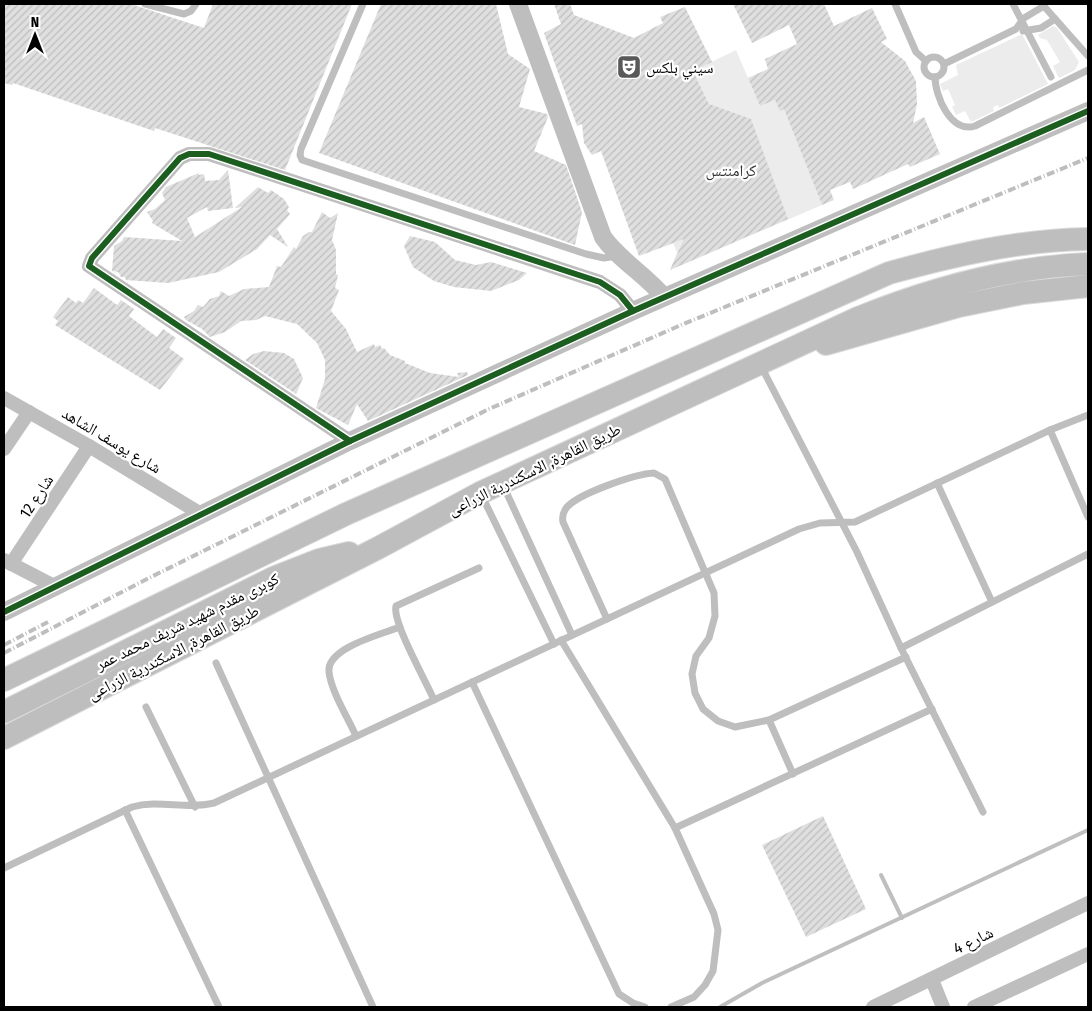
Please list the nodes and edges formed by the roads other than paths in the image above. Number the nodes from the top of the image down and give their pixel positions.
1 (145, 4) edge
2 (196, 4) edge
3 (363, 4) edge
4 (518, 4) edge
5 (528, 4) edge
6 (896, 4) edge
7 (1014, 4) edge
8 (1043, 5) edge
9 (1055, 19) junction
10 (1022, 20) junction
11 (1016, 29) junction
12 (532, 30) junction
13 (1028, 31) junction
14 (1087, 56) edge
15 (926, 61) junction
16 (944, 64) junction
17 (1088, 68) edge
18 (935, 77) junction
19 (1051, 77) dead end
20 (1088, 111) edge
21 (1088, 240) edge
22 (623, 253) junction
23 (1088, 264) edge
24 (1088, 286) edge
25 (667, 296) junction
26 (633, 311) junction
27 (781, 354) junction
28 (759, 364) junction
29 (4, 398) edge
30 (29, 412) junction
31 (1088, 415) edge
32 (1050, 430) junction
33 (350, 441) junction
34 (89, 446) junction
35 (4, 449) edge
36 (502, 482) junction
37 (937, 483) junction
38 (480, 493) junction
39 (201, 514) junction
40 (1088, 517) edge
41 (841, 523) junction
42 (378, 548) junction
43 (1088, 554) edge
44 (8, 562) edge
45 (479, 568) dead end
46 (705, 572) junction
47 (54, 586) junction
48 (992, 602) junction
49 (4, 612) edge
50 (607, 619) junction
51 (400, 627) junction
52 (572, 635) junction
53 (557, 642) junction
54 (901, 648) junction
55 (906, 657) junction
56 (216, 663) dead end
57 (4, 680) edge
58 (472, 682) junction
59 (434, 700) junction
60 (146, 707) dead end
61 (932, 709) junction
62 (4, 712) edge
63 (769, 720) junction
64 (356, 736) junction
65 (4, 738) edge
66 (793, 774) junction
67 (268, 778) junction
68 (195, 807) junction
69 (125, 810) junction
70 (983, 812) dead end
71 (675, 828) junction
72 (4, 868) edge
73 (1088, 903) edge
74 (1088, 954) edge
75 (932, 980) junction
76 (219, 1007) edge
77 (372, 1007) edge
78 (645, 1007) edge
79 (671, 1007) edge
80 (873, 1007) edge
81 (943, 1007) edge
82 (974, 1007) edge

1 - 2 lane
3 - 22 lane
4 - 12 street
5 - 12 street
6 - 15 lane
7 - 10 lane
8 - 9 lane
8 - 10 lane
9 - 13 lane
9 - 14 lane
10 - 11 lane
10 - 13 lane
11 - 13 lane
11 - 16 lane
12 - 22 street
13 - 19 lane
14 - 17 lane
15 - 16 lane
15 - 18 lane
16 - 18 lane
17 - 18 lane
20 - 25 street
21 - 57 highway, طريق القاهرة, الاسكندرية الزراعى
22 - 25 street
23 - 27 highway, طريق القاهرة, الاسكندرية الزراعى
24 - 27 highway
25 - 26 street
26 - 33 street
26 - 33 street
27 - 28 highway, طريق القاهرة, الاسكندرية الزراعى
28 - 36 highway, طريق القاهرة, الاسكندرية الزراعى
28 - 41 lane
29 - 30 street, شارع يوسف الشاهد
30 - 34 street, شارع يوسف الشاهد
30 - 35 street
31 - 32 lane
32 - 37 lane
32 - 40 lane
33 - 39 street
34 - 39 street, شارع يوسف الشاهد
34 - 44 street, شارع 12
36 - 38 highway, طريق القاهرة, الاسكندرية الزراعى
36 - 52 lane
37 - 41 lane
37 - 48 lane
38 - 42 highway, طريق القاهرة, الاسكندرية الزراعى
38 - 53 lane
39 - 47 street
41 - 46 lane
41 - 54 lane
42 - 62 highway, كوبرى مقدم شهيد شريف محمد عمر
42 - 65 highway, طريق القاهرة, الاسكندرية الزراعى
43 - 48 lane
44 - 47 street
45 - 51 lane
46 - 50 lane
46 - 50 lane
46 - 63 lane
47 - 49 street
48 - 54 lane
50 - 52 lane
51 - 59 lane
51 - 64 lane
52 - 53 lane
53 - 58 lane
53 - 71 lane
54 - 55 lane
55 - 61 lane
55 - 63 lane
56 - 67 lane
58 - 59 lane
58 - 78 lane
59 - 64 lane
60 - 68 lane
61 - 66 lane
61 - 70 lane
63 - 66 lane
64 - 67 lane
66 - 71 lane
67 - 68 lane
67 - 77 lane
68 - 69 lane
69 - 72 lane
69 - 76 lane
71 - 79 lane
73 - 75 street, شارع 4
74 - 82 street
75 - 80 street, شارع 4
75 - 81 street

